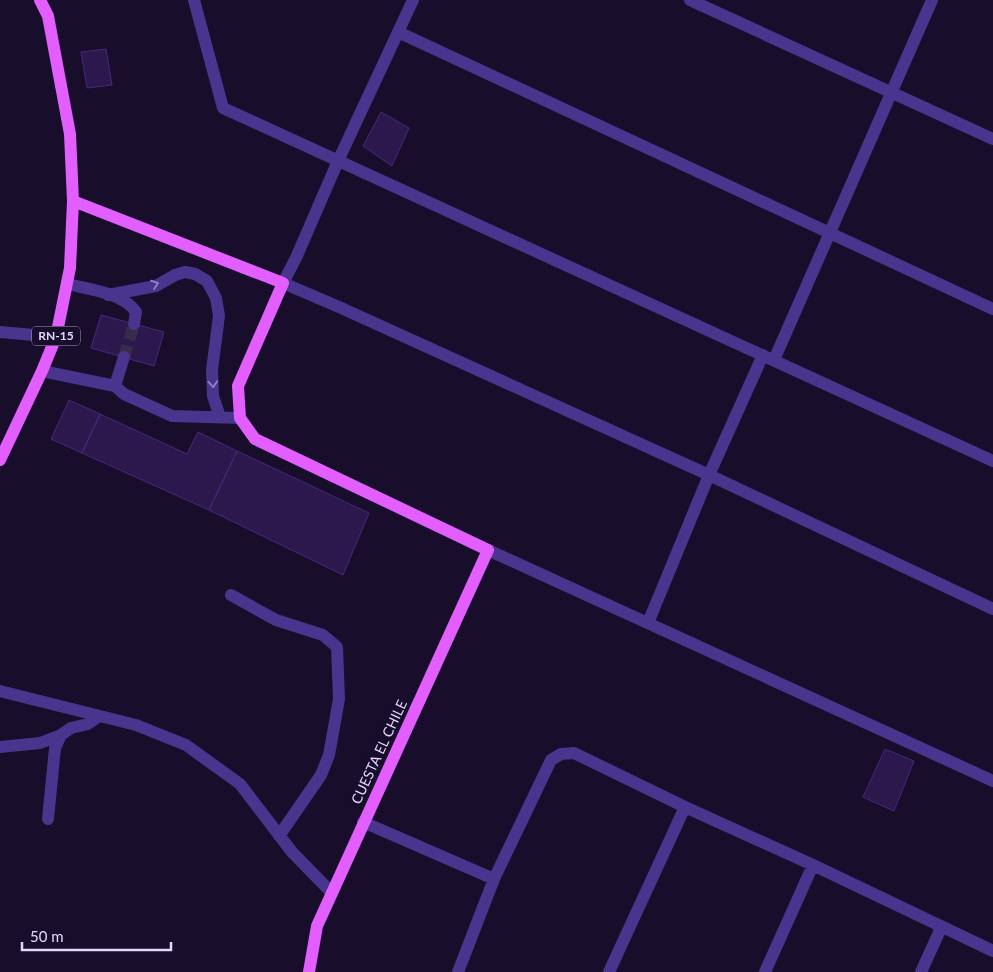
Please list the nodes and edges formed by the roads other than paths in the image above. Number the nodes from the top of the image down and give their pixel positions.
1 (40, 0) edge
2 (194, 0) edge
3 (413, 0) edge
4 (690, 0) edge
5 (932, 0) edge
6 (398, 32) junction
7 (892, 92) junction
8 (993, 138) edge
9 (338, 162) junction
10 (73, 201) junction
11 (831, 232) junction
12 (283, 283) junction
13 (67, 284) junction
14 (108, 295) junction
15 (993, 309) edge
16 (134, 324) tunnel mouth
17 (0, 332) edge
18 (56, 337) junction
19 (124, 357) tunnel mouth
20 (768, 357) junction
21 (42, 371) junction
22 (114, 386) junction
23 (220, 418) junction
24 (240, 418) junction
25 (0, 460) edge
26 (993, 461) edge
27 (709, 475) junction
28 (488, 550) junction
29 (231, 595) dead end
30 (993, 609) edge
31 (648, 623) junction
32 (0, 691) edge
33 (99, 716) junction
34 (61, 735) junction
35 (0, 747) edge
36 (993, 781) edge
37 (685, 807) junction
38 (48, 819) dead end
39 (363, 822) junction
40 (279, 836) junction
41 (813, 865) junction
42 (494, 879) junction
43 (332, 893) junction
44 (941, 928) junction
45 (993, 951) edge
46 (310, 972) edge
47 (458, 972) edge
48 (609, 972) edge
49 (765, 972) edge
50 (921, 972) edge

1 - 10 main road, RN-15
2 - 9 street
3 - 6 street
4 - 7 street
5 - 7 street
6 - 9 street
6 - 11 street
7 - 8 street
7 - 11 street
9 - 12 street
9 - 20 street
10 - 12 main road
10 - 13 main road, RN-15
11 - 15 street
11 - 20 street
12 - 24 main road
12 - 27 street
13 - 14 street
13 - 18 main road, RN-15
14 - 16 street
14 -> 23 street
17 - 18 street
18 - 21 main road, RN-15
19 - 22 street
20 - 26 street
20 - 27 street
21 - 22 street
21 - 25 main road, RN-15
22 - 23 street
23 - 24 street
24 - 28 main road
27 - 30 street
27 - 31 street
28 - 31 street
28 - 39 main road, CUESTA EL CHILE
29 - 40 street
31 - 36 street
32 - 33 street
33 - 34 street
33 - 40 street
34 - 35 street
34 - 38 street
37 - 41 street
37 - 42 street
37 - 48 street
39 - 42 street
39 - 43 main road, CUESTA EL CHILE
40 - 43 street
41 - 44 street
41 - 49 street
42 - 47 street
43 - 46 main road, CUESTA EL CHILE
44 - 45 street
44 - 50 street

